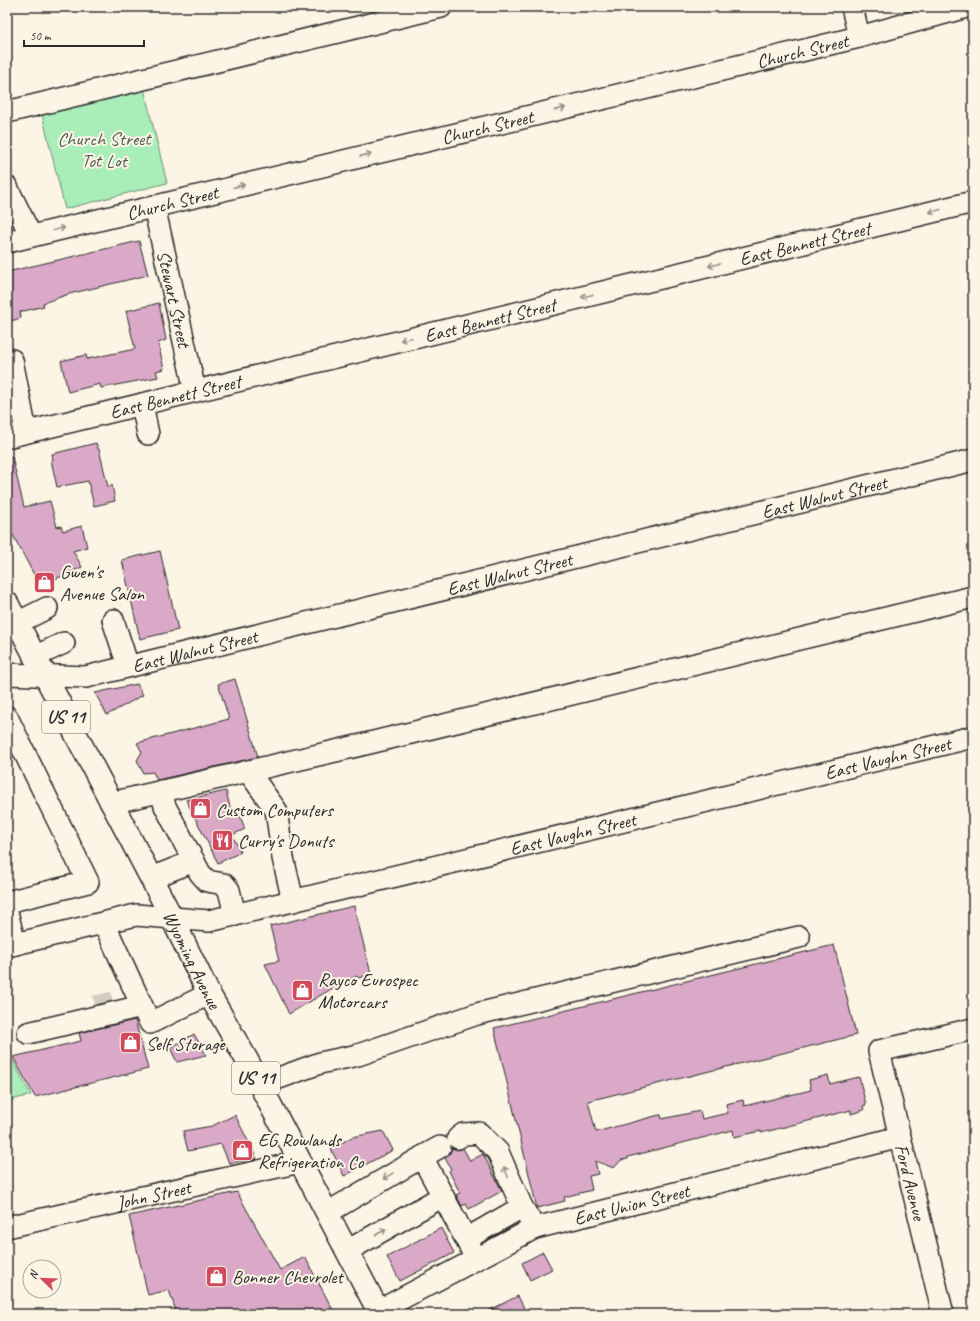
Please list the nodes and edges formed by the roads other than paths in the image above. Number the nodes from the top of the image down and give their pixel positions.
1 (441, 7) edge
2 (852, 7) edge
3 (967, 7) edge
4 (859, 37) junction
5 (7, 112) edge
6 (7, 187) edge
7 (973, 202) edge
8 (154, 206) junction
9 (31, 236) junction
10 (7, 242) edge
11 (7, 360) edge
12 (195, 391) junction
13 (142, 404) junction
14 (16, 434) edge
15 (148, 434) dead end
16 (973, 460) edge
17 (973, 597) edge
18 (7, 603) edge
19 (47, 608) dead end
20 (113, 620) dead end
21 (17, 623) junction
22 (64, 643) dead end
23 (34, 657) junction
24 (128, 666) junction
25 (7, 674) edge
26 (44, 676) junction
27 (7, 717) edge
28 (973, 737) edge
29 (248, 771) junction
30 (161, 791) junction
31 (111, 802) junction
32 (194, 861) junction
33 (151, 878) junction
34 (293, 901) junction
35 (7, 902) edge
36 (7, 912) edge
37 (235, 915) junction
38 (172, 918) junction
39 (104, 923) junction
40 (799, 937) dead end
41 (11, 945) edge
42 (209, 994) junction
43 (140, 1001) junction
44 (78, 1020) junction
45 (973, 1028) edge
46 (28, 1033) dead end
47 (260, 1085) junction
48 (900, 1137) junction
49 (440, 1147) junction
50 (300, 1162) junction
51 (443, 1196) junction
52 (522, 1207) junction
53 (327, 1213) junction
54 (7, 1227) edge
55 (535, 1228) junction
56 (466, 1239) junction
57 (347, 1251) junction
58 (476, 1258) junction
59 (377, 1313) edge
60 (940, 1313) edge

1 - 5 street
2 - 4 street
3 - 4 street, Church Street
8 -> 4 street, Church Street
6 - 9 street
7 -> 12 street, East Bennett Street
9 -> 8 street, Church Street
8 - 12 street, Stewart Street
9 - 10 street, Church Street
11 - 14 street
12 - 13 street, East Bennett Street
13 - 14 street, East Bennett Street
13 - 15 street
16 - 24 street, East Walnut Street
17 - 29 street
18 - 21 main road, Wyoming Avenue / US 11
19 - 21 street
20 - 24 street
21 - 23 main road, Wyoming Avenue / US 11
22 - 23 street
23 - 26 main road, Wyoming Avenue / US 11
24 - 26 street, East Walnut Street
25 - 26 street, East Walnut Street
26 - 31 main road, Wyoming Avenue / US 11
27 - 35 street
28 - 34 street, East Vaughn Street
29 - 30 street
29 - 34 street
30 - 31 street
30 - 32 street
31 - 33 main road, Wyoming Avenue / US 11
32 - 33 street
32 - 37 street
33 - 38 main road, Wyoming Avenue / US 11
34 - 37 street, East Vaughn Street
36 - 41 street
37 - 38 street, East Vaughn Street
38 - 39 street, East Vaughn Street
38 - 42 main road, Wyoming Avenue / US 11
39 - 41 street, East Vaughn Street
39 - 43 street
40 - 47 street
42 - 43 street
42 - 47 main road, Wyoming Avenue / US 11
43 - 44 street
43 - 44 street
44 - 46 street
45 - 48 street, Ford Avenue
47 - 50 main road, Wyoming Avenue / US 11
48 - 55 street, East Union Street
48 - 60 street, Ford Avenue
49 - 51 street
52 -> 49 street
49 -> 53 street
50 - 53 main road, Wyoming Avenue / US 11
50 - 54 street, John Street
51 - 56 street
57 -> 51 street
52 - 55 street
52 - 56 street
53 - 57 main road, Wyoming Avenue / US 11
55 - 58 street, East Union Street
56 - 58 street
57 - 59 main road, Wyoming Avenue / US 11
58 - 59 street, East Union Street

